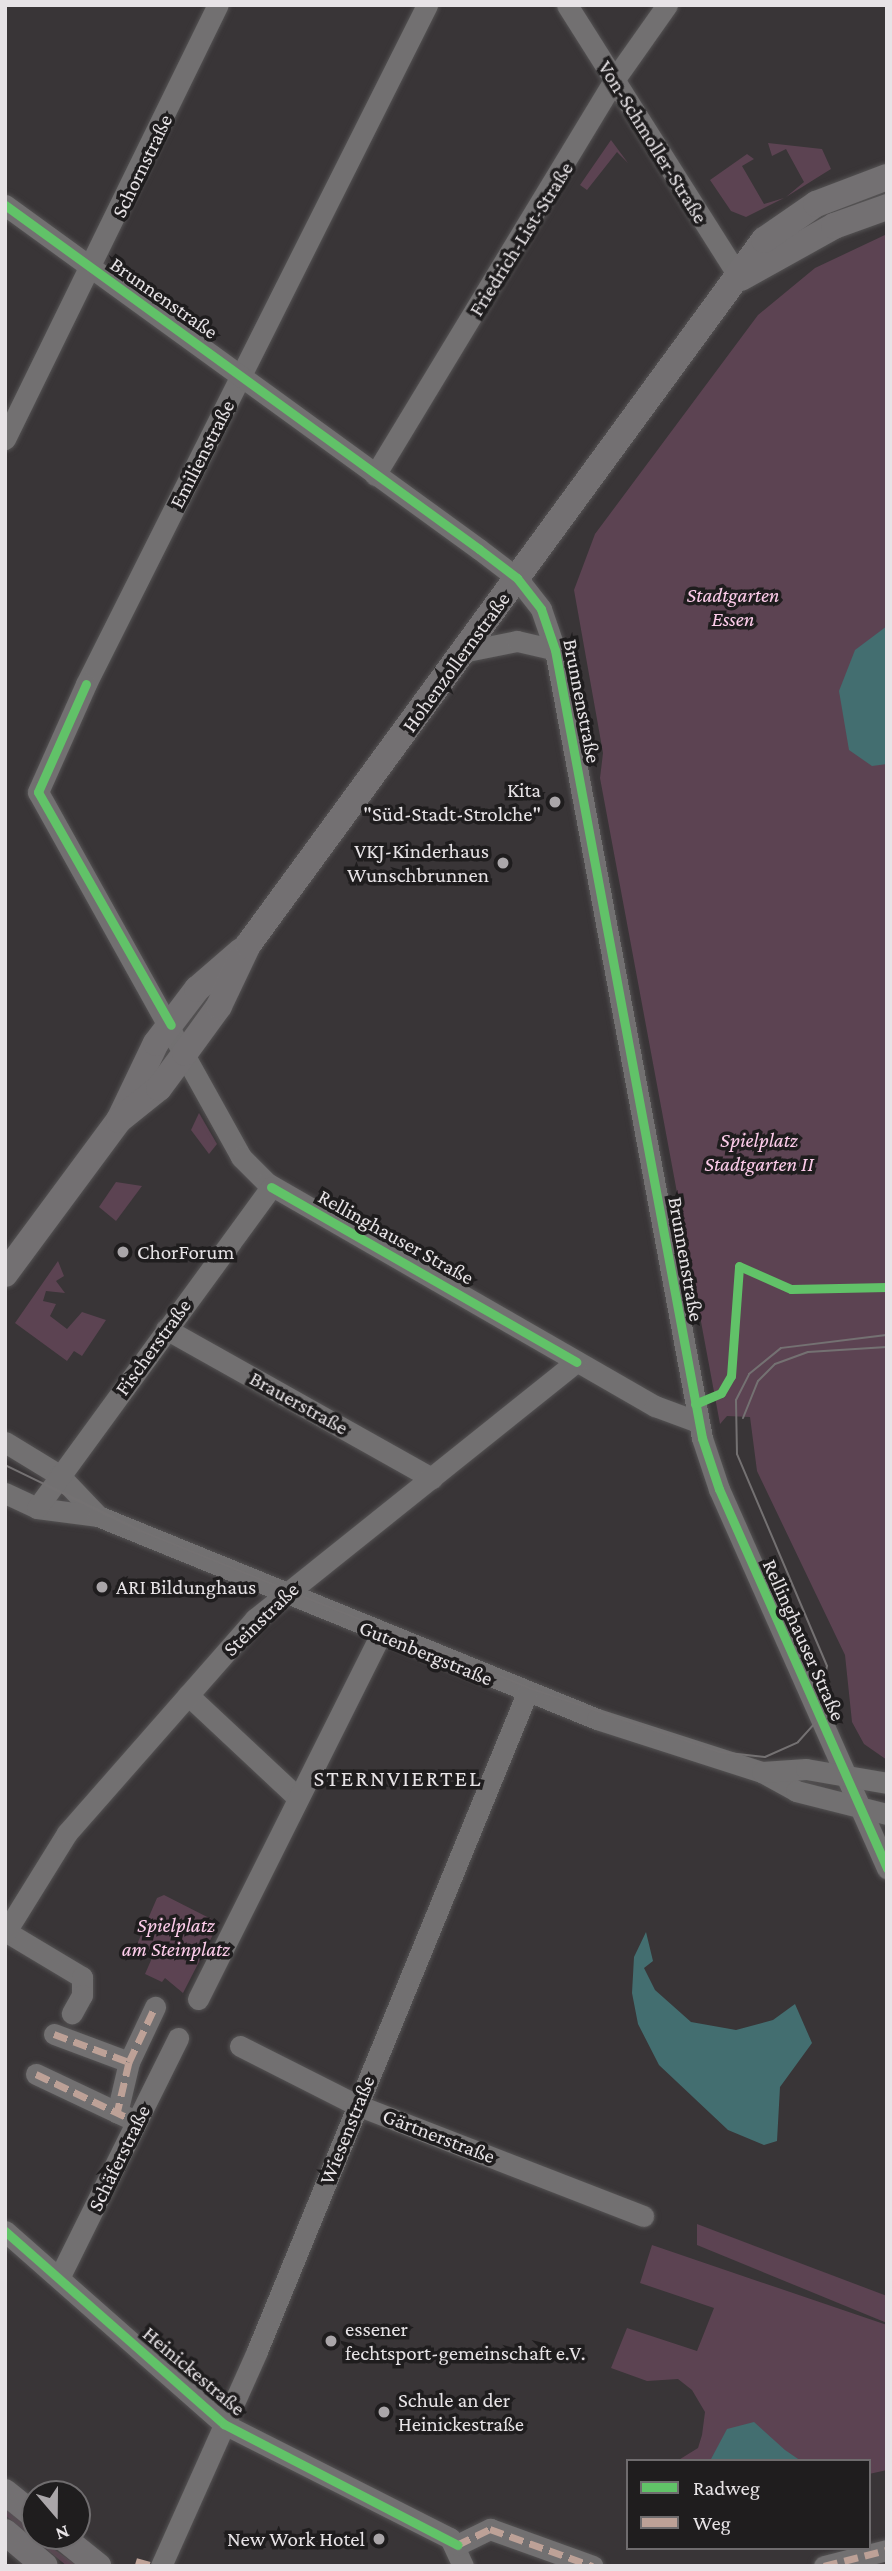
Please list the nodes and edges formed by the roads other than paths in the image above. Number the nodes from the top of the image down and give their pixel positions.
1 (218, 5) edge
2 (427, 5) edge
3 (566, 5) edge
4 (667, 5) edge
5 (614, 80) junction
6 (887, 177) edge
7 (5, 205) edge
8 (887, 207) edge
9 (91, 268) junction
10 (740, 279) junction
11 (243, 376) junction
12 (5, 439) edge
13 (375, 475) junction
14 (517, 578) junction
15 (555, 650) junction
16 (462, 652) junction
17 (38, 792) joint
18 (248, 945) junction
19 (170, 1025) junction
20 (185, 1053) junction
21 (119, 1120) junction
22 (271, 1187) junction
23 (5, 1273) edge
24 (166, 1329) junction
25 (576, 1363) junction
26 (698, 1422) junction
27 (5, 1442) edge
28 (59, 1475) junction
29 (432, 1478) junction
30 (5, 1493) edge
31 (37, 1508) junction
32 (98, 1516) junction
33 (283, 1595) junction
34 (380, 1635) junction
35 (527, 1693) junction
36 (188, 1695) junction
37 (762, 1772) junction
38 (845, 1776) junction
39 (887, 1783) edge
40 (297, 1797) junction
41 (860, 1809) junction
42 (887, 1814) edge
43 (887, 1869) edge
44 (6, 1932) edge
45 (198, 1999) dead end
46 (155, 2007) dead end
47 (72, 2013) dead end
48 (54, 2034) dead end
49 (178, 2038) dead end
50 (240, 2046) dead end
51 (129, 2062) junction
52 (36, 2074) dead end
53 (357, 2105) junction
54 (117, 2113) junction
55 (137, 2122) junction
56 (643, 2216) dead end
57 (5, 2231) edge
58 (59, 2278) junction
59 (224, 2424) junction
60 (5, 2492) edge
61 (21, 2504) edge
62 (5, 2532) edge
63 (457, 2544) junction
64 (78, 2550) edge
65 (887, 2550) edge
66 (44, 2566) edge
67 (98, 2566) edge
68 (161, 2566) edge
69 (463, 2566) edge
70 (593, 2566) edge
71 (824, 2566) edge

1 - 9 street, Schornstraße
2 - 11 street, Emilienstraße
3 - 5 street, Von-Schmoller-Straße
4 - 5 street, Friedrich-List-Straße
5 - 10 street, Von-Schmoller-Straße
5 - 13 street, Friedrich-List-Straße
6 - 10 main road, Hohenzollernstraße
7 - 9 street, Brunnenstraße
8 - 10 main road, Hohenzollernstraße
9 - 11 street, Brunnenstraße
9 - 12 street, Schornstraße
10 - 14 main road, Hohenzollernstraße
11 - 13 street, Brunnenstraße
11 - 17 street, Emilienstraße
13 - 14 street, Brunnenstraße
14 - 15 street, Brunnenstraße
14 - 16 main road, Hohenzollernstraße
15 - 16 street, Brunnenstraße
15 - 26 street, Brunnenstraße
16 - 18 main road, Hohenzollernstraße
17 - 19 street, Rellinghauser Straße
18 - 19 main road, Hohenzollernstraße
18 - 20 main road, Hohenzollernstraße
19 - 20 street, Rellinghauser Straße
19 - 21 main road, Hohenzollernstraße
20 - 21 main road, Hohenzollernstraße
20 - 22 street, Rellinghauser Straße
21 - 23 main road
22 - 24 street, Fischerstraße
22 - 25 street, Rellinghauser Straße
24 - 28 street, Fischerstraße
24 - 29 street, Brauerstraße
25 - 26 street, Rellinghauser Straße
25 - 29 street, Steinstraße
26 - 38 street, Rellinghauser Straße
27 - 28 street, Gutenbergstraße
28 - 31 street, Fischerstraße
28 - 32 street, Gutenbergstraße
29 - 33 street, Steinstraße
30 - 31 street, Gutenbergstraße
31 - 32 street, Gutenbergstraße
32 - 33 street, Gutenbergstraße
33 - 34 street, Gutenbergstraße
33 - 36 street, Steinstraße
34 - 35 street, Gutenbergstraße
34 - 40 street
35 - 37 street, Gutenbergstraße
35 - 53 street, Wiesenstraße
36 - 40 street
36 - 44 street, Steinstraße
37 - 38 street
37 - 41 street
38 - 39 street
38 - 41 street, Rellinghauser Straße
40 - 45 street
41 - 42 street
41 - 43 street, Rellinghauser Straße
44 - 47 street
46 - 51 street
48 - 51 street
49 - 55 street, Schäferstraße
50 - 53 street, Gärtnerstraße
51 - 54 street
52 - 54 street
53 - 56 street, Gärtnerstraße
53 - 59 street, Wiesenstraße
54 - 55 street
55 - 58 street, Schäferstraße
57 - 58 street, Heinickestraße
58 - 59 street, Heinickestraße
59 - 63 street, Heinickestraße
59 - 68 street, Wiesenstraße
60 - 61 main road
62 - 66 main road
63 - 69 street
63 - 70 street
64 - 67 main road
65 - 71 street

